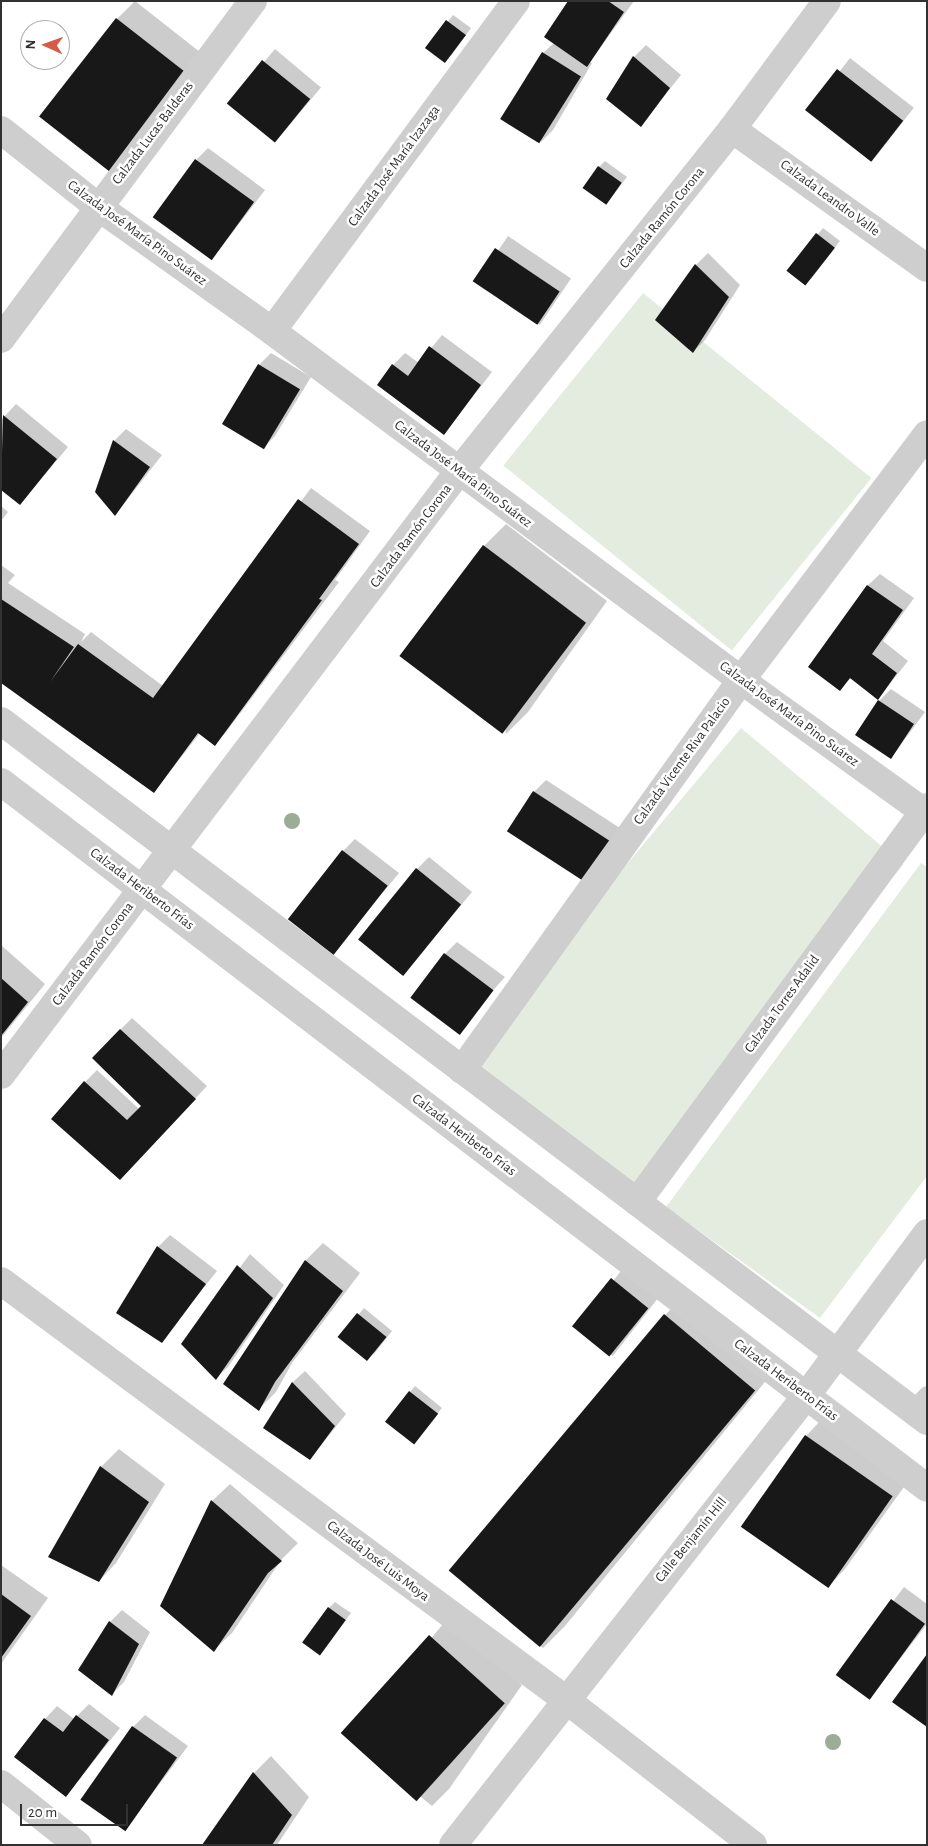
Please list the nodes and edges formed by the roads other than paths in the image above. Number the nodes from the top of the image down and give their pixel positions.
1 (253, 1) edge
2 (516, 1) edge
3 (827, 1) edge
4 (732, 129) junction
5 (1, 130) edge
6 (97, 206) junction
7 (927, 268) edge
8 (272, 331) junction
9 (1, 339) edge
10 (927, 434) edge
11 (459, 471) junction
12 (741, 680) junction
13 (1, 721) edge
14 (1, 782) edge
15 (926, 811) edge
16 (173, 851) junction
17 (142, 889) junction
18 (462, 1070) junction
19 (1, 1075) edge
20 (637, 1202) junction
21 (927, 1233) edge
22 (1, 1281) edge
23 (837, 1354) junction
24 (806, 1396) junction
25 (922, 1408) edge
26 (927, 1488) edge
27 (564, 1699) junction
28 (1, 1784) edge
29 (78, 1845) edge
30 (453, 1845) edge
31 (753, 1845) edge

1 - 6 street, Calzada Lucas Balderas
2 - 8 street, Calzada José María Izazaga
3 - 4 street, Calzada Ramón Corona
4 - 7 street, Calzada Leandro Valle
4 - 11 street, Calzada Ramón Corona
5 - 6 street, Calzada José María Pino Suárez
6 - 8 street, Calzada José María Pino Suárez
6 - 9 street, Calzada Lucas Balderas
8 - 11 street, Calzada José María Pino Suárez
10 - 12 street, Calzada Vicente Riva Palacio
11 - 12 street, Calzada José María Pino Suárez
11 - 16 street, Calzada Ramón Corona
12 - 15 street, Calzada José María Pino Suárez
12 - 18 street, Calzada Vicente Riva Palacio
13 - 16 street
14 - 17 street, Calzada Heriberto Frías
15 - 20 street, Calzada Torres Adalid
16 - 17 street, Calzada Ramón Corona
16 - 18 street
17 - 19 street, Calzada Ramón Corona
17 - 24 street, Calzada Heriberto Frías
18 - 20 street
20 - 23 street
21 - 23 street, Calle Benjamín Hill
22 - 27 street, Calzada José Luis Moya
23 - 24 street, Calle Benjamín Hill
23 - 25 street
24 - 26 street, Calzada Heriberto Frías
24 - 27 street, Calle Benjamín Hill
27 - 30 street, Calle Benjamín Hill
27 - 31 street, Calzada José Luis Moya
28 - 29 street

